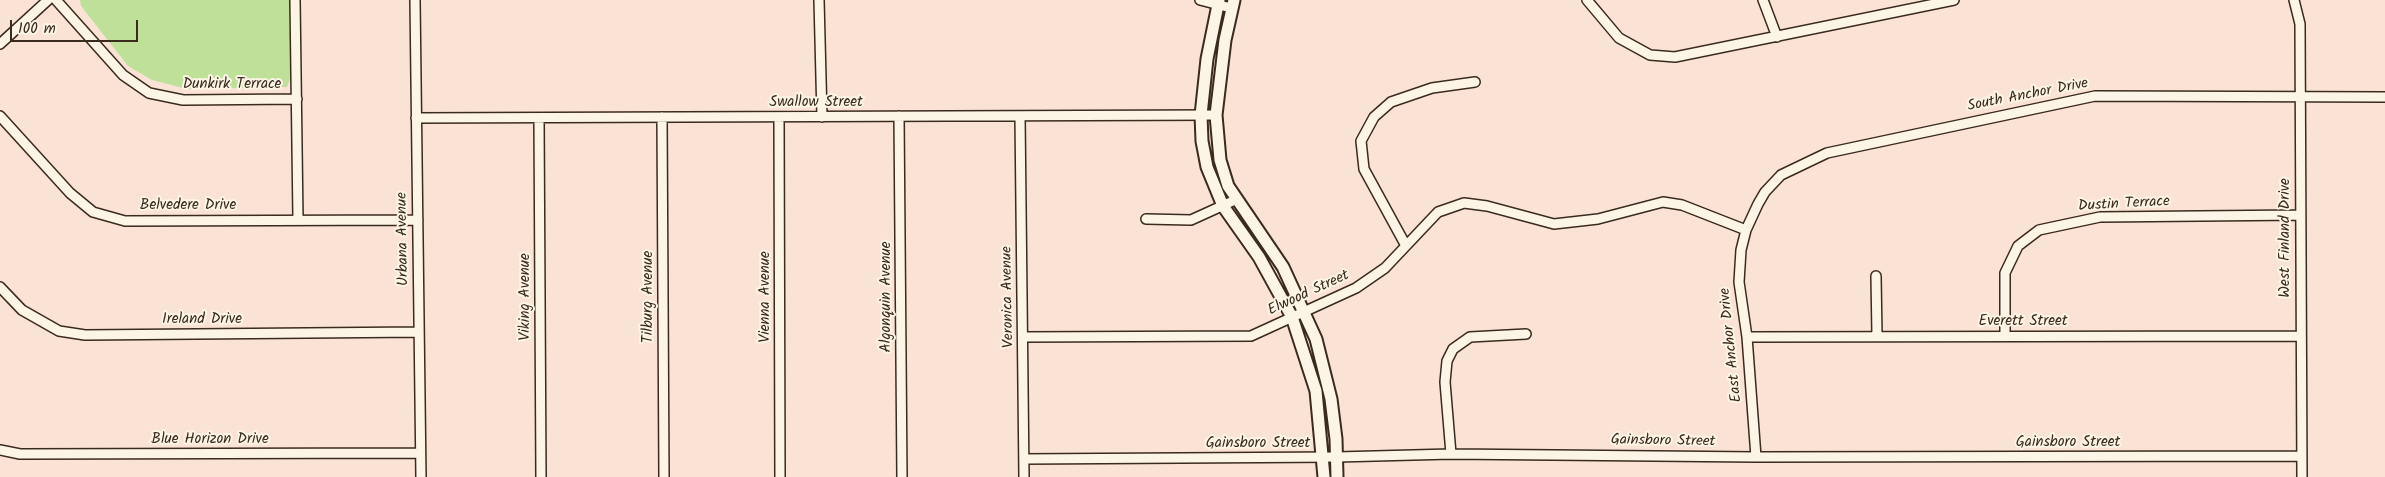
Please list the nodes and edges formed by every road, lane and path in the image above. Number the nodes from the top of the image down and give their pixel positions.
1 (48, 0) edge
2 (56, 0) edge
3 (295, 0) edge
4 (415, 0) edge
5 (819, 0) edge
6 (1200, 0) edge
7 (1587, 0) edge
8 (1763, 0) edge
9 (1954, 0) edge
10 (2294, 0) edge
11 (1218, 2) edge
12 (1233, 4) edge
13 (1777, 37) junction
14 (0, 44) edge
15 (1475, 82) dead end
16 (2300, 97) junction
17 (2385, 97) edge
18 (297, 99) junction
19 (1202, 115) junction
20 (1216, 115) junction
21 (0, 116) edge
22 (899, 116) junction
23 (1020, 116) junction
24 (662, 117) junction
25 (779, 117) junction
26 (822, 117) junction
27 (416, 118) junction
28 (539, 118) junction
29 (1235, 200) junction
30 (1223, 206) junction
31 (2300, 215) junction
32 (298, 219) junction
33 (1146, 219) dead end
34 (418, 220) junction
35 (1746, 230) junction
36 (1405, 244) junction
37 (1876, 276) dead end
38 (0, 287) edge
39 (1305, 311) junction
40 (1292, 317) junction
41 (419, 332) junction
42 (1526, 334) dead end
43 (1877, 336) junction
44 (2005, 336) junction
45 (2300, 336) junction
46 (1024, 337) junction
47 (1747, 337) junction
48 (0, 450) edge
49 (420, 453) junction
50 (1451, 454) junction
51 (2302, 456) junction
52 (1323, 457) junction
53 (1337, 457) junction
54 (1756, 457) junction
55 (1024, 459) junction
56 (421, 477) edge
57 (541, 477) edge
58 (664, 477) edge
59 (780, 477) edge
60 (902, 477) edge
61 (1024, 477) edge
62 (1324, 477) edge
63 (1337, 477) edge
64 (2302, 477) edge

1 - 14 street
2 - 18 street, Dunkirk Terrace
3 - 18 street
4 - 27 street, Urbana Avenue
5 - 26 street
6 - 11 street
7 - 13 street
8 - 13 street
9 - 13 street
10 - 16 street, West Finland Drive
11 - 12 street
11 - 19 street
12 - 20 street
15 - 36 street
16 - 17 street, South Anchor Drive
16 - 31 street, West Finland Drive
16 - 35 street, South Anchor Drive
18 - 32 street
19 - 20 street, Swallow Street
19 - 23 street, Swallow Street
19 - 30 street
20 - 29 street
21 - 32 street, Belvedere Drive
22 - 23 street, Swallow Street
22 - 26 street, Swallow Street
22 - 60 street, Algonquin Avenue
23 - 46 street, Veronica Avenue
24 - 25 street, Swallow Street
24 - 28 street, Swallow Street
24 - 58 street, Tilburg Avenue
25 - 26 street, Swallow Street
25 - 59 street, Vienna Avenue
27 - 28 street, Swallow Street
27 - 34 street, Urbana Avenue
28 - 57 street, Viking Avenue
29 - 30 street
29 - 39 street
30 - 33 street
30 - 40 street
31 - 44 street, Dustin Terrace
31 - 45 street, West Finland Drive
32 - 34 street, Belvedere Drive
34 - 41 street, Urbana Avenue
35 - 36 street, Elwood Street
35 - 47 street, East Anchor Drive
36 - 39 street, Elwood Street
37 - 43 street
38 - 41 street, Ireland Drive
39 - 40 street, Elwood Street
39 - 53 street
40 - 46 street, Elwood Street
40 - 52 street
41 - 49 street, Urbana Avenue
42 - 50 street
43 - 44 street, Everett Street
43 - 47 street, Everett Street
44 - 45 street, Everett Street
45 - 51 street, West Finland Drive
46 - 55 street, Veronica Avenue
47 - 54 street, East Anchor Drive
48 - 49 street, Blue Horizon Drive
49 - 56 street, Urbana Avenue
50 - 53 street, Gainsboro Street
50 - 54 street, Gainsboro Street
51 - 54 street, Gainsboro Street
51 - 64 street, West Finland Drive
52 - 53 street, Gainsboro Street
52 - 55 street, Gainsboro Street
52 - 62 street
53 - 63 street
55 - 61 street, Veronica Avenue

